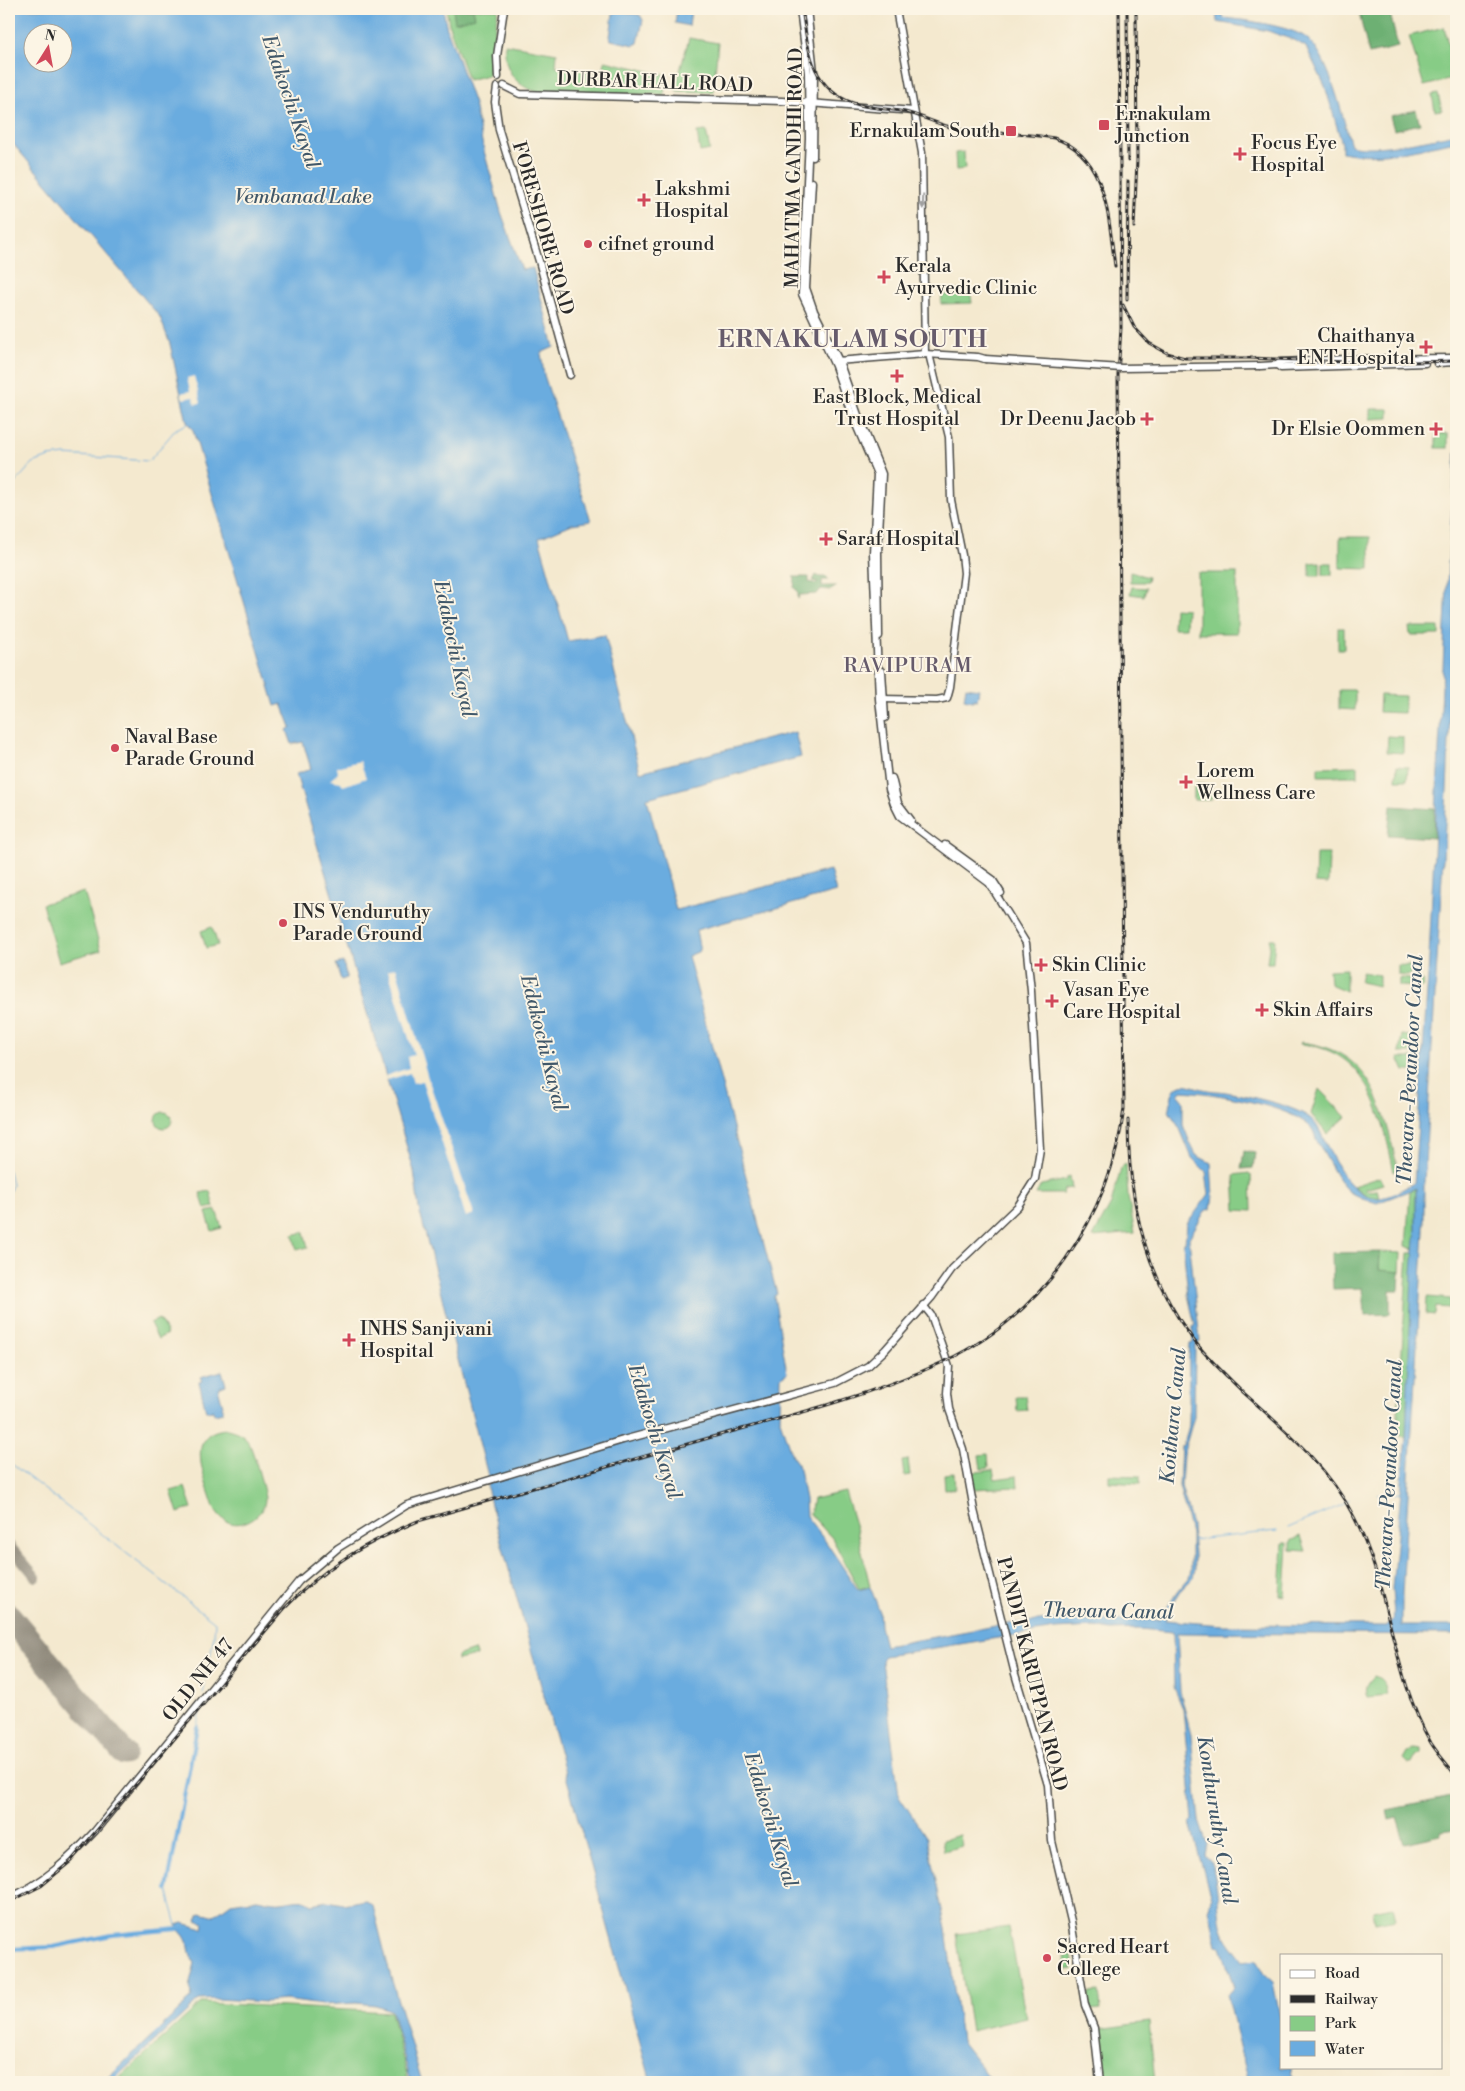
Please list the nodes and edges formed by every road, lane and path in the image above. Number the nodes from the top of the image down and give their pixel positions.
1 (504, 9) edge
2 (896, 9) edge
3 (804, 11) edge
4 (500, 86) junction
5 (811, 103) junction
6 (914, 111) junction
7 (927, 356) junction
8 (1456, 358) edge
9 (1298, 362) junction
10 (1347, 362) junction
11 (1456, 362) edge
12 (837, 363) junction
13 (1277, 365) junction
14 (1291, 367) junction
15 (570, 375) dead end
16 (882, 699) junction
17 (925, 1306) junction
18 (824, 1386) joint
19 (9, 1898) edge
20 (1100, 2082) edge

1 - 4 main road
2 - 6 main road
3 - 5 main road, MAHATMA GANDHI ROAD
4 - 5 main road, DURBAR HALL ROAD
4 - 15 main road, FORESHORE ROAD
5 - 6 main road, DURBAR HALL ROAD
5 - 12 main road, MAHATMA GANDHI ROAD
6 -> 7 main road
7 - 12 main road
7 - 13 main road, bridge
7 - 16 main road
8 - 10 main road
9 - 10 main road
9 - 13 main road
9 - 14 main road
10 - 11 main road
10 - 14 main road
12 - 16 main road, MAHATMA GANDHI ROAD
13 - 14 main road
16 - 17 main road, MAHATMA GANDHI ROAD
17 - 18 main road, MAHATMA GANDHI ROAD
17 - 20 main road, PANDIT KARUPPAN ROAD
18 - 19 main road, OLD NH 47

